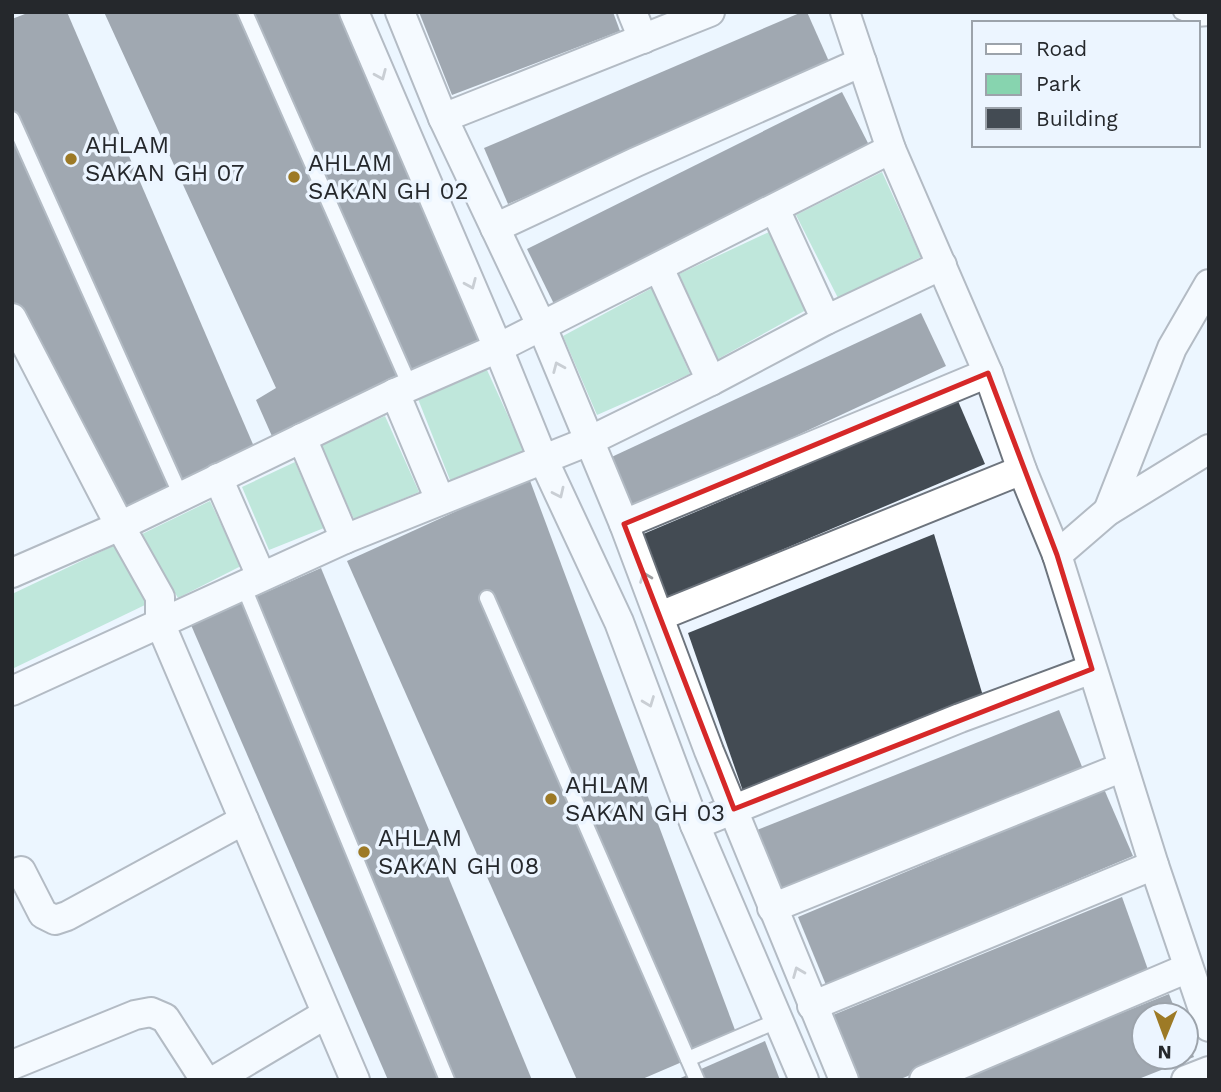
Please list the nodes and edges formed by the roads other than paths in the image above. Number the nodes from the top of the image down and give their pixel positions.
1 (245, 12) edge
2 (354, 12) edge
3 (400, 12) edge
4 (632, 12) edge
5 (710, 12) edge
6 (845, 12) edge
7 (1181, 12) edge
8 (1209, 18) edge
9 (643, 39) junction
10 (862, 62) junction
11 (443, 118) junction
12 (12, 119) edge
13 (891, 149) junction
14 (775, 209) junction
15 (495, 228) junction
16 (942, 265) junction
17 (659, 268) junction
18 (1209, 284) edge
19 (12, 318) edge
20 (826, 320) junction
21 (542, 327) junction
22 (498, 348) junction
23 (988, 373) junction
24 (711, 381) junction
25 (402, 390) junction
26 (302, 438) junction
27 (589, 441) junction
28 (1209, 449) edge
29 (543, 459) junction
30 (1023, 470) junction
31 (218, 478) junction
32 (181, 496) junction
33 (440, 500) junction
34 (1108, 511) junction
35 (624, 524) junction
36 (120, 526) junction
37 (345, 539) junction
38 (1057, 555) junction
39 (12, 573) edge
40 (252, 580) junction
41 (487, 598) dead end
42 (660, 616) junction
43 (160, 624) junction
44 (1092, 668) junction
45 (12, 691) edge
46 (1123, 766) junction
47 (734, 809) junction
48 (244, 820) junction
49 (695, 825) junction
50 (1154, 865) junction
51 (21, 871) dead end
52 (772, 908) junction
53 (1188, 968) junction
54 (812, 1006) junction
55 (326, 1014) junction
56 (779, 1020) junction
57 (1209, 1027) edge
58 (688, 1059) junction
59 (12, 1065) edge
60 (1209, 1071) edge
61 (205, 1080) edge
62 (215, 1080) edge
63 (355, 1080) edge
64 (447, 1080) edge
65 (697, 1080) edge
66 (804, 1080) edge
67 (844, 1080) edge
68 (924, 1080) edge
69 (1186, 1080) edge

1 - 25 lane
2 -> 22 street
3 - 11 street
4 - 9 street
5 - 9 street
6 - 10 street
7 - 8 lane
9 - 11 street
10 - 13 street
10 - 15 street
11 - 15 street
12 - 32 lane
13 - 14 street
13 - 16 street
14 - 17 street
14 - 20 street
15 - 21 street
16 - 20 street
16 - 23 street
17 - 21 street
17 - 24 street
18 - 34 street
19 - 36 street
20 - 24 street
21 - 22 street
27 -> 21 street
22 - 25 street
22 - 29 street
23 - 30 street
23 - 35 street
24 - 27 street
25 - 26 street
25 - 33 street
26 - 31 street
26 - 37 street
27 - 29 street
27 - 35 street
28 - 34 street
29 - 33 street
29 -> 49 street
30 - 38 street
30 - 42 street
31 - 32 street
31 - 40 street
32 - 36 street
33 - 37 street
34 - 38 street
42 -> 35 street
36 - 39 street
36 - 43 street
37 - 40 street
38 - 44 street
40 - 43 street
40 - 64 lane
41 - 58 lane
42 - 47 street
43 - 45 street
43 - 48 street
44 - 46 street
44 - 47 street
46 - 50 street
46 - 52 street
47 - 49 street
47 - 52 street
48 - 51 street
48 - 55 street
49 - 56 street
50 - 53 street
50 - 54 street
54 -> 52 street
53 - 57 street
53 - 68 street
54 - 67 street
55 - 62 street
55 - 63 street
56 - 58 lane
56 - 66 street
58 - 65 lane
59 - 61 street
60 - 69 street

